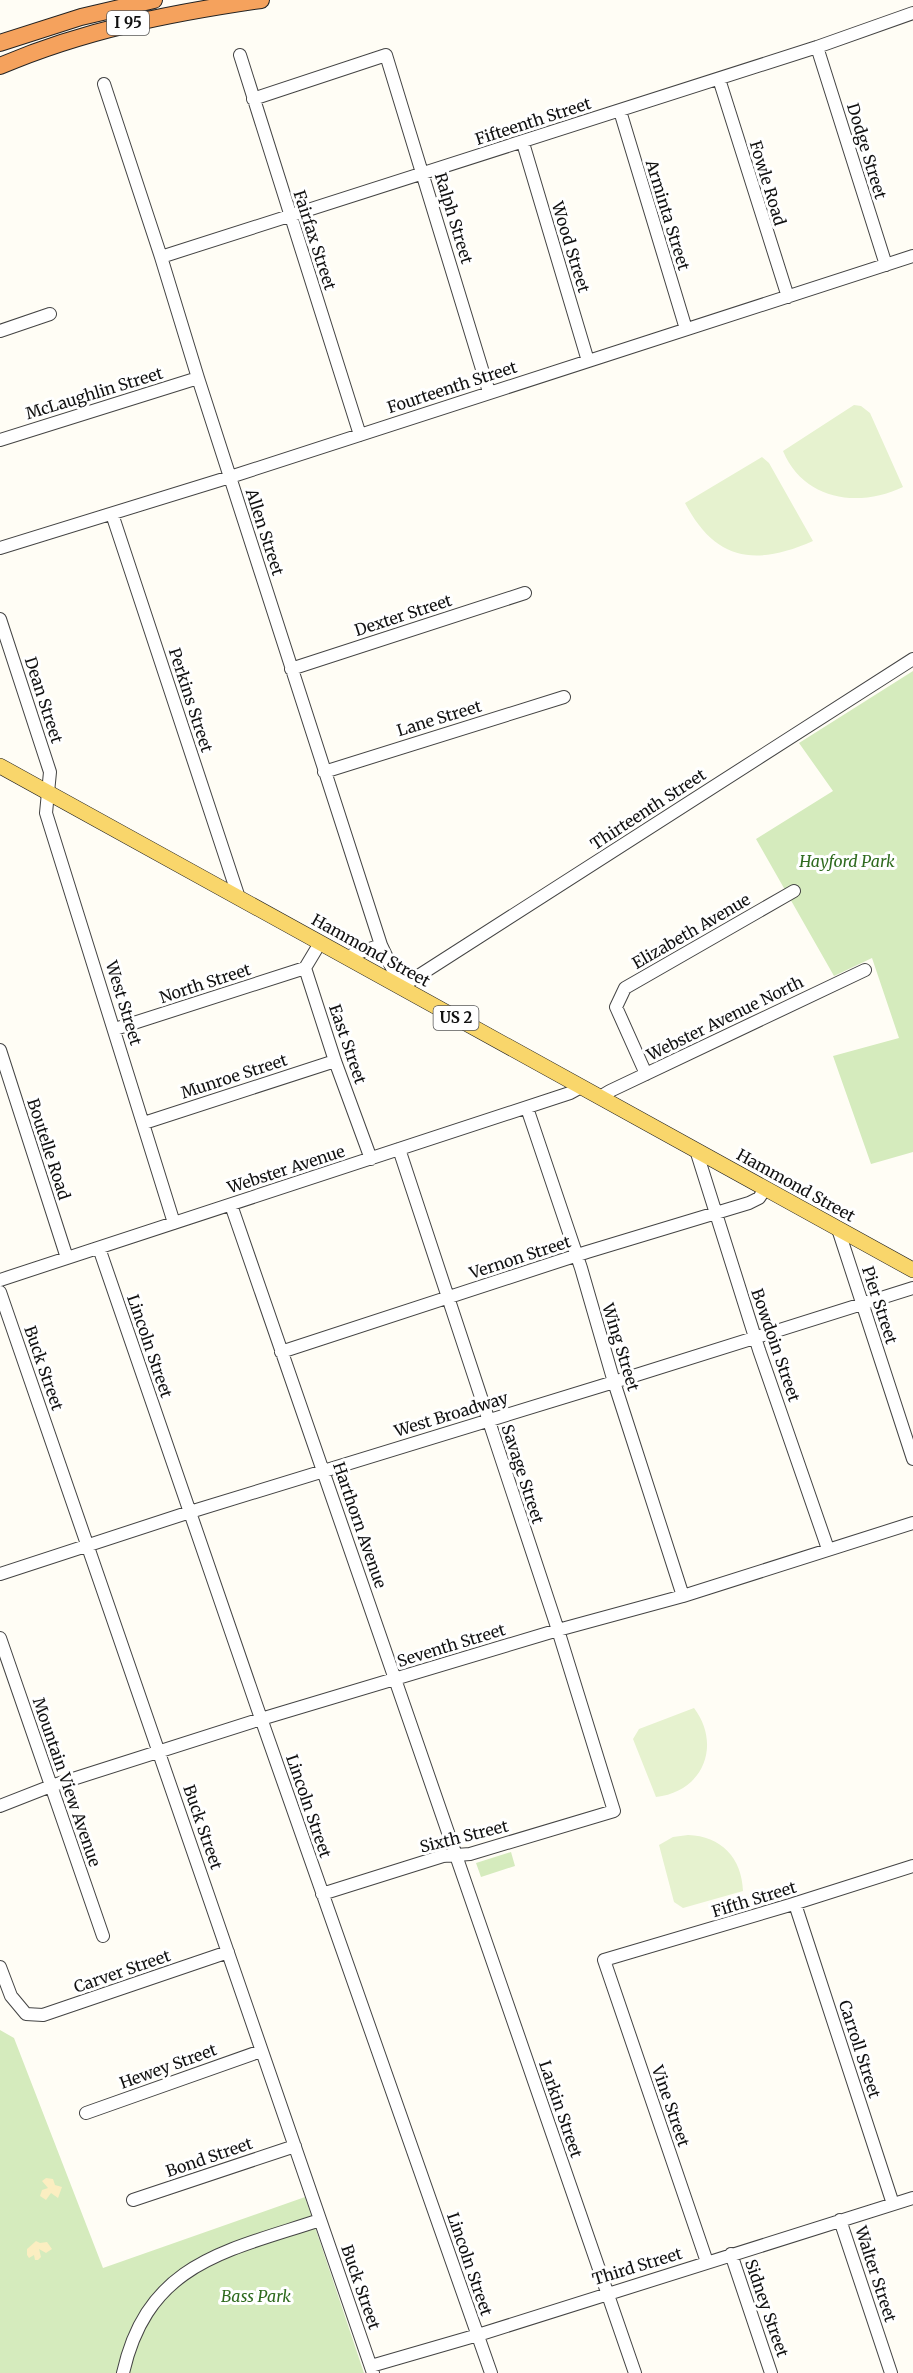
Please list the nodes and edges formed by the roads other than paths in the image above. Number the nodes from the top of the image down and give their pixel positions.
1 (154, 0) edge
2 (261, 0) edge
3 (913, 13) edge
4 (0, 44) edge
5 (817, 47) junction
6 (240, 56) dead end
7 (0, 66) edge
8 (719, 79) junction
9 (104, 84) dead end
10 (253, 99) junction
11 (620, 111) junction
12 (523, 142) junction
13 (423, 173) junction
14 (290, 216) junction
15 (913, 256) edge
16 (161, 257) junction
17 (886, 265) junction
18 (788, 297) junction
19 (50, 314) dead end
20 (686, 329) junction
21 (0, 331) edge
22 (588, 361) junction
23 (198, 378) junction
24 (489, 392) junction
25 (360, 435) junction
26 (0, 440) edge
27 (230, 477) junction
28 (112, 514) junction
29 (0, 548) edge
30 (525, 593) dead end
31 (0, 619) edge
32 (913, 659) edge
33 (291, 669) junction
34 (564, 697) dead end
35 (0, 766) edge
36 (324, 772) junction
37 (48, 792) junction
38 (794, 891) dead end
39 (239, 898) junction
40 (320, 943) junction
41 (381, 945) junction
42 (345, 957) junction
43 (305, 968) junction
44 (865, 970) dead end
45 (401, 987) junction
46 (115, 1029) junction
47 (0, 1050) edge
48 (335, 1061) junction
49 (646, 1074) junction
50 (581, 1087) junction
51 (600, 1097) junction
52 (527, 1107) junction
53 (144, 1123) junction
54 (399, 1149) junction
55 (696, 1150) junction
56 (371, 1159) junction
57 (765, 1189) junction
58 (231, 1205) junction
59 (715, 1212) junction
60 (174, 1223) junction
61 (838, 1229) junction
62 (99, 1248) junction
63 (576, 1256) junction
64 (67, 1258) junction
65 (913, 1270) edge
66 (0, 1280) edge
67 (913, 1288) edge
68 (0, 1292) edge
69 (449, 1298) junction
70 (862, 1303) junction
71 (755, 1338) junction
72 (281, 1352) junction
73 (614, 1382) junction
74 (488, 1420) junction
75 (913, 1459) edge
76 (324, 1471) junction
77 (190, 1512) junction
78 (913, 1523) edge
79 (87, 1544) junction
80 (828, 1549) junction
81 (0, 1574) edge
82 (683, 1596) junction
83 (558, 1630) junction
84 (0, 1638) edge
85 (396, 1679) junction
86 (261, 1719) junction
87 (159, 1752) junction
88 (51, 1786) junction
89 (0, 1806) edge
90 (614, 1810) joint
91 (456, 1855) junction
92 (913, 1866) edge
93 (322, 1894) junction
94 (795, 1904) junction
95 (103, 1936) dead end
96 (228, 1952) junction
97 (604, 1960) joint
98 (0, 1967) edge
99 (261, 2051) junction
100 (86, 2113) dead end
101 (295, 2146) junction
102 (913, 2198) edge
103 (134, 2200) dead end
104 (893, 2204) junction
105 (320, 2220) junction
106 (840, 2220) junction
107 (731, 2254) junction
108 (707, 2262) junction
109 (606, 2293) junction
110 (478, 2335) junction
111 (372, 2370) edge
112 (123, 2373) edge
113 (491, 2373) edge
114 (635, 2373) edge
115 (771, 2373) edge
116 (891, 2373) edge

1 - 4 highway, I 95
2 - 7 highway, I 95
3 - 5 street, Fifteenth Street
5 - 8 street, Fifteenth Street
5 - 17 street, Dodge Street
6 - 10 street, Fairfax Street
8 - 11 street, Fifteenth Street
8 - 18 street, Fowle Road
9 - 16 street, Allen Street
10 - 13 street, Ralph Street
10 - 14 street, Fairfax Street
11 - 12 street, Fifteenth Street
11 - 20 street, Arminta Street
12 - 13 street, Fifteenth Street
12 - 22 street, Wood Street
13 - 14 street, Fifteenth Street
13 - 24 street, Ralph Street
14 - 16 street, Fifteenth Street
14 - 25 street, Fairfax Street
15 - 17 street, Fourteenth Street
16 - 23 street, Allen Street
17 - 18 street, Fourteenth Street
18 - 20 street, Fourteenth Street
19 - 21 street
20 - 22 street, Fourteenth Street
22 - 24 street, Fourteenth Street
23 - 26 street, McLaughlin Street
23 - 27 street, Allen Street
24 - 25 street, Fourteenth Street
25 - 27 street, Fourteenth Street
27 - 28 street, Fourteenth Street
27 - 33 street, Allen Street
28 - 29 street, Fourteenth Street
28 - 39 street, Perkins Street
30 - 33 street, Dexter Street
31 - 37 street, Dean Street
32 - 45 street, Thirteenth Street
33 - 36 street, Allen Street
34 - 36 street, Lane Street
35 - 37 main road, Hammond Street / US 2
36 - 41 street, Allen Street
37 - 39 main road, Hammond Street / US 2
37 - 46 street, West Street
38 - 49 street, Elizabeth Avenue
39 - 40 main road, Hammond Street / US 2
40 - 42 main road, Hammond Street / US 2
40 - 43 street
41 - 42 street
41 - 45 street, Allen Street
42 - 45 main road, Hammond Street / US 2
43 - 46 street, North Street
43 - 48 street, East Street
44 - 49 street, Webster Avenue North
45 - 50 main road, Hammond Street / US 2
46 - 53 street, West Street
47 - 64 street, Boutelle Road
48 - 53 street, Munroe Street
48 - 56 street, East Street
49 - 51 street, Webster Avenue North
50 - 51 main road, Hammond Street / US 2
50 - 52 street, Webster Avenue
51 - 55 main road, Hammond Street / US 2
52 - 54 street, Webster Avenue
52 - 63 street, Wing Street
53 - 60 street, West Street
54 - 56 street, Webster Avenue
54 - 69 street, Savage Street
55 - 57 main road, Hammond Street / US 2
55 - 59 street, Bowdoin Street
56 - 58 street, Webster Avenue
57 - 59 street, Vernon Street
57 - 61 main road, Hammond Street / US 2
58 - 60 street, Webster Avenue
58 - 72 street, Harthorn Avenue
59 - 63 street, Vernon Street
59 - 71 street, Bowdoin Street
60 - 62 street, Webster Avenue
61 - 65 main road, Hammond Street / US 2
61 - 70 street, Pier Street
62 - 64 street, Webster Avenue
62 - 77 street, Lincoln Street
63 - 69 street, Vernon Street
63 - 73 street, Wing Street
64 - 66 street, Webster Avenue
67 - 70 street, West Broadway
68 - 79 street, Buck Street
69 - 72 street, Vernon Street
69 - 74 street, Savage Street
70 - 71 street, West Broadway
70 - 75 street, Pier Street
71 - 73 street, West Broadway
71 - 80 street, Bowdoin Street
72 - 76 street, Harthorn Avenue
73 - 74 street, West Broadway
73 - 82 street, Wing Street
74 - 76 street, West Broadway
74 - 83 street, Savage Street
76 - 77 street, West Broadway
76 - 85 street, Harthorn Avenue
77 - 79 street, West Broadway
77 - 86 street, Lincoln Street
78 - 80 street, Seventh Street
79 - 81 street, West Broadway
79 - 87 street, Buck Street
80 - 82 street, Seventh Street
82 - 83 street, Seventh Street
83 - 85 street, Seventh Street
83 - 90 street, Savage Street
84 - 88 street, Mountain View Avenue
85 - 86 street, Seventh Street
85 - 91 street, Harthorn Avenue
86 - 87 street, Seventh Street
86 - 93 street, Lincoln Street
87 - 88 street, Seventh Street
87 - 96 street, Buck Street
88 - 89 street, Seventh Street
88 - 95 street, Mountain View Avenue
90 - 91 street, Sixth Street
91 - 93 street, Sixth Street
91 - 109 street, Larkin Street
92 - 94 street, Fifth Street
93 - 110 street, Lincoln Street
94 - 97 street, Fifth Street
94 - 104 street, Carroll Street
96 - 98 street, Carver Street
96 - 99 street, Buck Street
97 - 108 street, Vine Street
99 - 100 street, Hewey Street
99 - 101 street, Buck Street
101 - 103 street, Bond Street
101 - 105 street, Buck Street
102 - 104 street, Third Street
104 - 106 street, Third Street
105 - 111 street, Buck Street
105 - 112 street
106 - 107 street, Third Street
106 - 116 street, Walter Street
107 - 108 street, Third Street
107 - 115 street, Sidney Street
108 - 109 street, Third Street
109 - 110 street, Third Street
109 - 114 street, Larkin Street
110 - 111 street, Third Street
110 - 113 street, Lincoln Street

